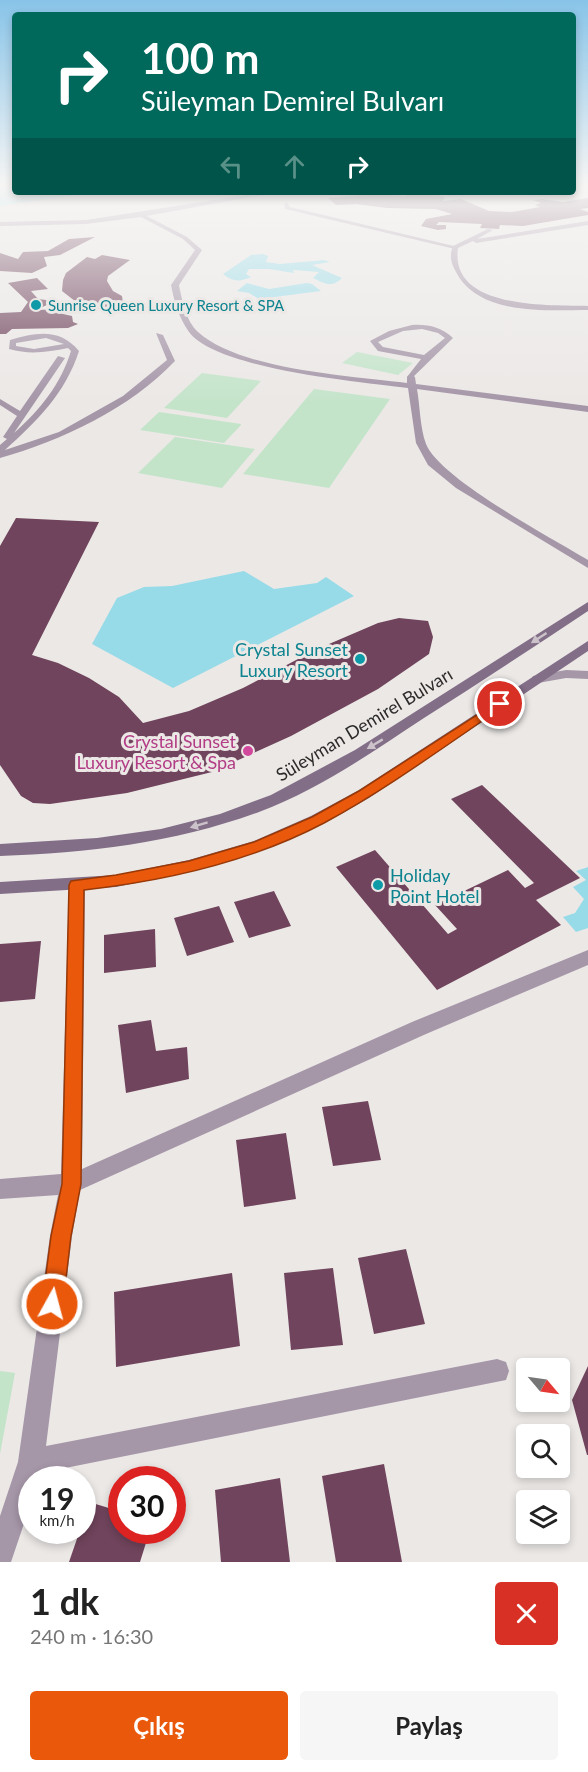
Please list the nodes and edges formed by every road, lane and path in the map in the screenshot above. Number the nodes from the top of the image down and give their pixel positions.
1 (194, 257) edge
2 (454, 257) edge
3 (588, 308) edge
4 (159, 335) dead end
5 (71, 345) junction
6 (61, 358) dead end
7 (426, 358) junction
8 (411, 381) junction
9 (0, 401) edge
10 (588, 408) edge
11 (22, 416) junction
12 (0, 448) edge
13 (0, 455) edge
14 (588, 565) edge
15 (588, 606) edge
16 (588, 645) edge
17 (588, 675) edge
18 (538, 679) junction
19 (0, 850) edge
20 (76, 885) junction
21 (0, 888) edge
22 (588, 957) edge
23 (71, 1184) junction
24 (0, 1189) edge
25 (497, 1371) dead end
26 (32, 1462) junction
27 (0, 1556) edge

1 - 8 street
2 - 3 street
4 - 13 lane
5 - 5 lane
5 - 12 lane
6 - 11 lane
7 - 7 lane
7 - 8 lane
8 - 10 street
8 - 14 street
9 - 11 lane
11 - 12 lane
15 -> 19 main road, Süleyman Demirel Bulvarı
16 - 18 main road
17 - 18 street
18 - 20 main road
20 - 21 main road
20 - 23 street
22 - 23 street
23 - 24 street
23 - 26 street
25 - 26 street
26 - 27 street

